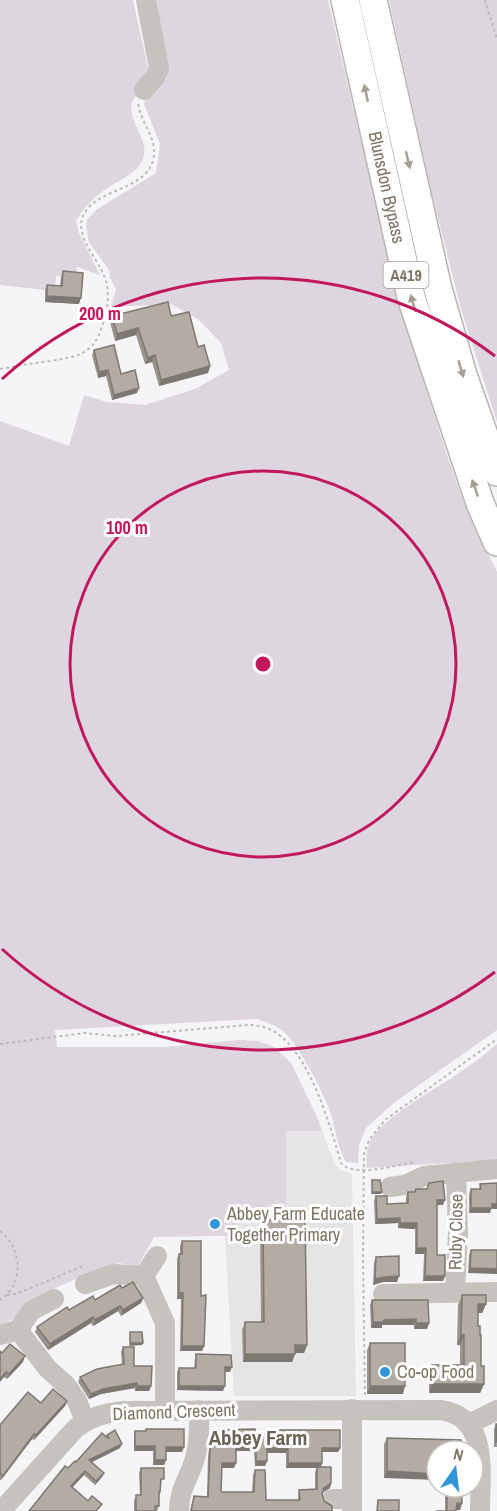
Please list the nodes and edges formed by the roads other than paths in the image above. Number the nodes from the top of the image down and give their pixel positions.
1 (146, 0) edge
2 (345, 0) edge
3 (373, 0) edge
4 (144, 90) road end
5 (497, 472) edge
6 (497, 542) edge
7 (497, 1169) edge
8 (456, 1172) junction
9 (390, 1187) dead end
10 (157, 1256) dead end
11 (144, 1276) junction
12 (85, 1284) dead end
13 (455, 1292) junction
14 (497, 1292) edge
15 (383, 1294) dead end
16 (54, 1299) dead end
17 (9, 1332) edge
18 (359, 1409) junction
19 (165, 1410) junction
20 (199, 1410) junction
21 (497, 1410) edge
22 (85, 1421) junction
23 (469, 1424) junction
24 (332, 1499) dead end
25 (352, 1505) edge
26 (1, 1511) edge
27 (179, 1511) edge
28 (480, 1511) edge

1 - 4 street
6 -> 2 highway, Blunsdon Bypass / A419
3 -> 5 highway, Blunsdon Bypass / A419
7 - 8 street, Ruby Close
8 - 9 street, Ruby Close
8 - 13 street, Ruby Close
10 - 11 street
11 - 12 street
11 - 19 street
13 - 14 street
13 - 15 street
16 - 17 street
17 - 22 street
18 - 20 street, Diamond Crescent
18 - 23 street, Diamond Crescent
18 - 25 street
19 - 20 street, Diamond Crescent
19 - 22 street, Diamond Crescent
20 - 27 street
21 - 23 street
22 - 26 street, Diamond Crescent
23 - 28 street
24 - 25 street

